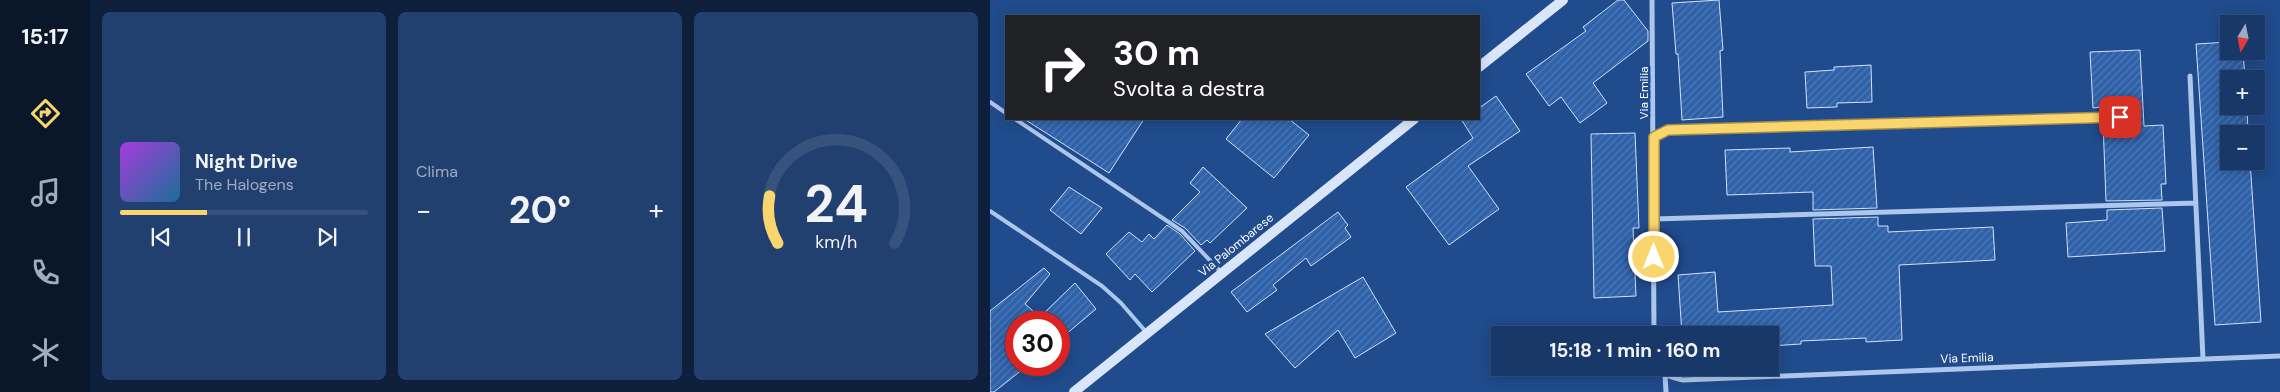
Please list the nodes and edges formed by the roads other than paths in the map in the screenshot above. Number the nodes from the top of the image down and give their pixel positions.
1 (1563, 0) edge
2 (1652, 0) edge
3 (1480, 66) edge
4 (2190, 76) dead end
5 (990, 102) edge
6 (1005, 112) edge
7 (2120, 117) dead end
8 (1016, 120) edge
9 (1413, 120) edge
10 (1654, 137) junction
11 (2196, 203) junction
12 (990, 212) edge
13 (1654, 219) junction
14 (1221, 272) junction
15 (1654, 326) edge
16 (1147, 333) junction
17 (2280, 356) edge
18 (2203, 359) junction
19 (1665, 376) edge
20 (1671, 376) edge
21 (1074, 392) edge
22 (1666, 392) edge

1 - 3 main road
2 - 10 street, Via Emilia
4 - 11 street
5 - 6 lane
7 - 10 street
8 - 14 lane
9 - 14 main road, Via Palombarese
10 - 13 street, Via Emilia
11 - 13 street
11 - 18 street
12 - 16 lane
13 - 15 street, Via Emilia
14 - 16 main road, Via Palombarese
16 - 21 main road, Via Palombarese
17 - 18 street, Via Emilia
18 - 20 street, Via Emilia
19 - 22 street

